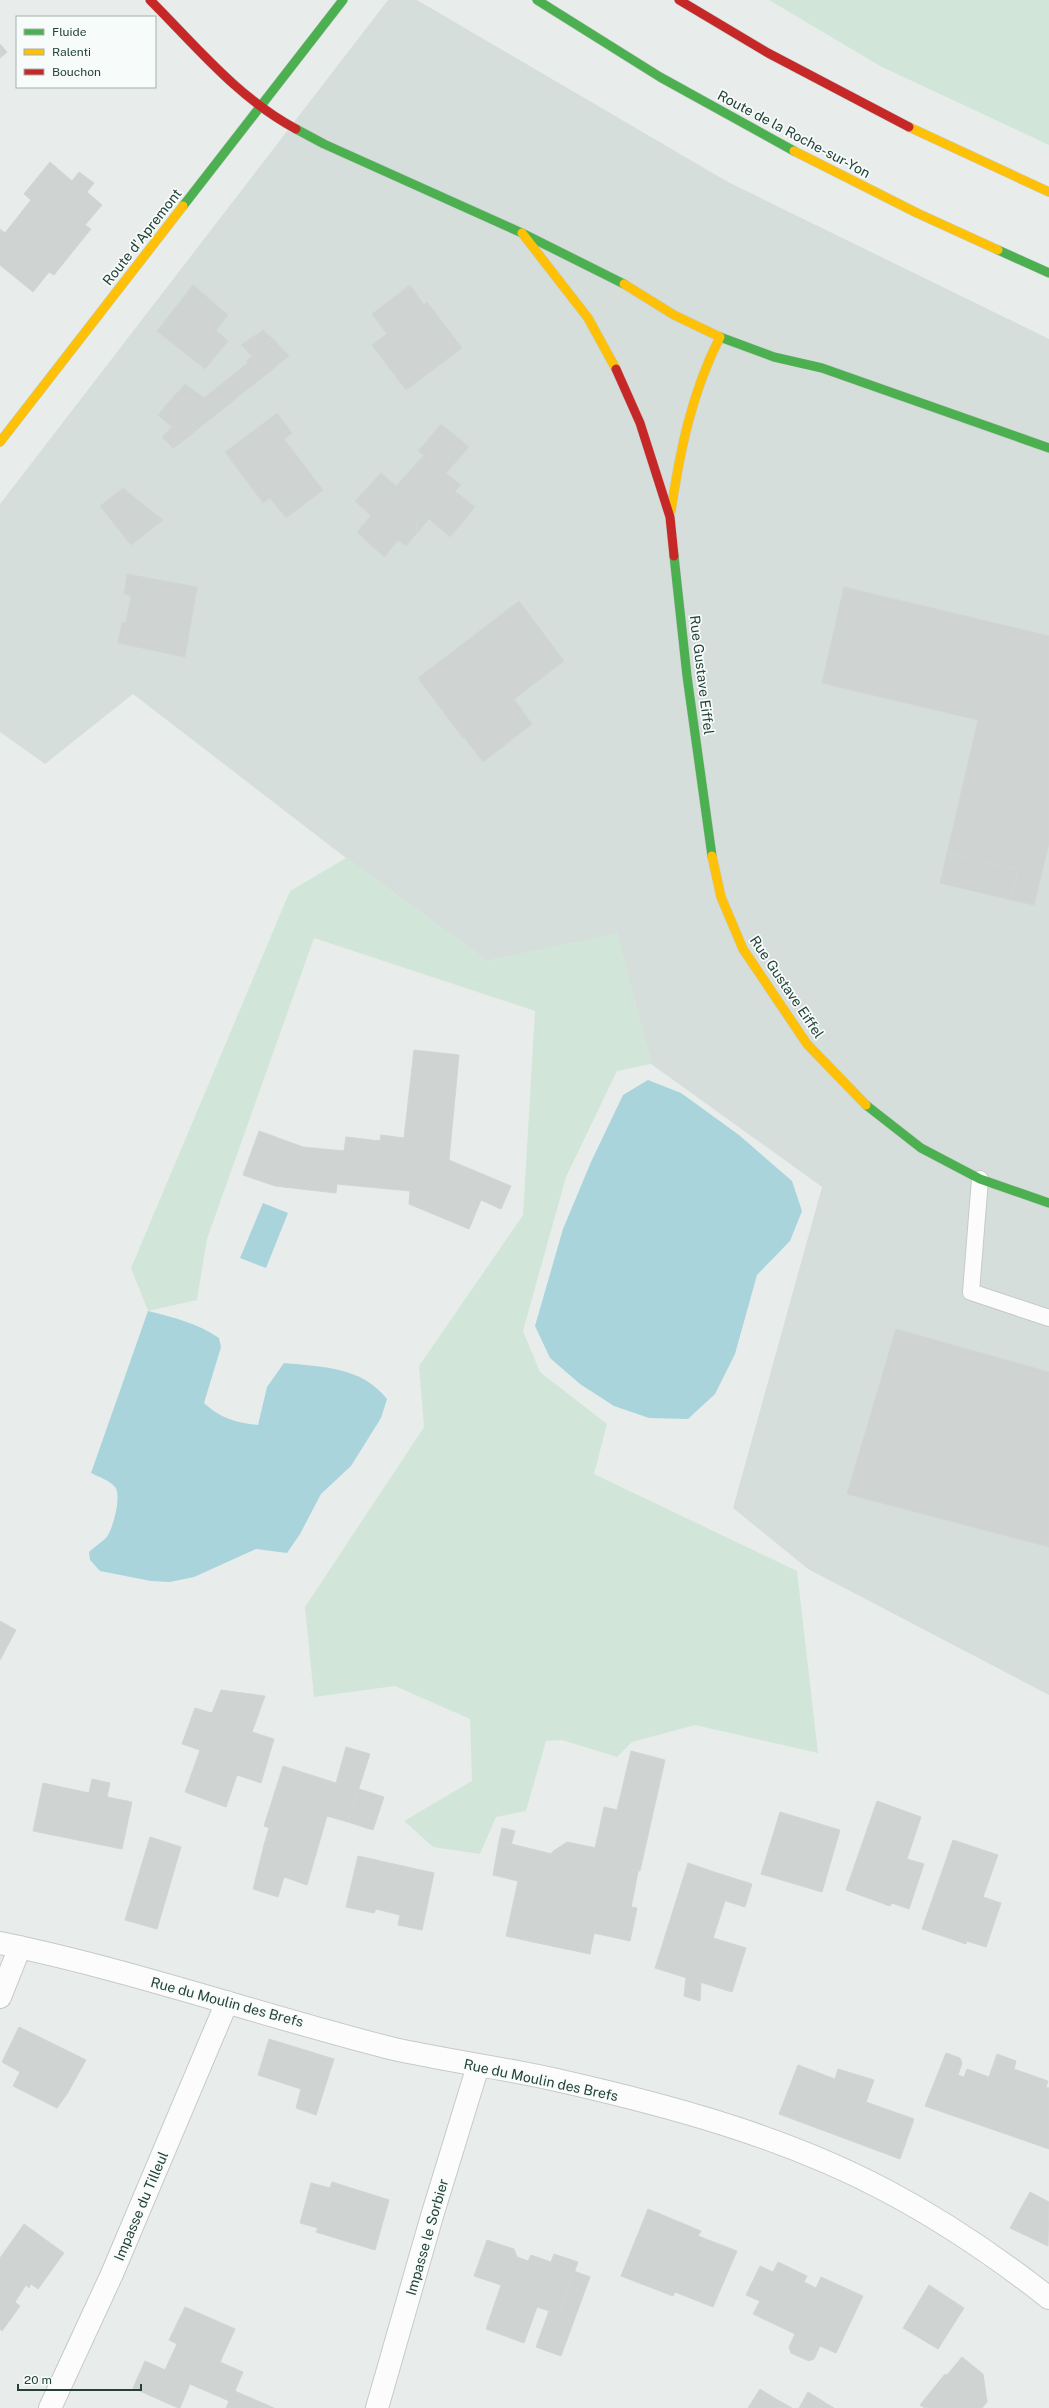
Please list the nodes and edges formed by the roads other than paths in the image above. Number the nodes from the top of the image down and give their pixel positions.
1 (150, 0) edge
2 (343, 0) edge
3 (537, 0) edge
4 (679, 0) edge
5 (260, 108) junction
6 (1049, 192) edge
7 (522, 233) junction
8 (1049, 273) edge
9 (720, 337) junction
10 (0, 442) edge
11 (1049, 448) edge
12 (670, 517) junction
13 (980, 1179) junction
14 (1049, 1203) edge
15 (1049, 1318) edge
16 (10, 1945) edge
17 (0, 1997) edge
18 (227, 2002) junction
19 (478, 2066) junction
20 (1049, 2298) edge
21 (50, 2408) edge
22 (377, 2408) edge

1 - 5 main road
2 - 5 main road, Route d'Apremont
3 - 8 main road, Route de la Roche-sur-Yon
4 - 6 main road
5 - 7 main road
5 - 10 main road, Route d'Apremont
7 - 9 main road
7 - 12 main road, Rue Gustave Eiffel
9 - 11 main road
9 - 12 main road, Rue Gustave Eiffel
12 - 13 main road, Rue Gustave Eiffel
13 - 14 main road, Rue Gustave Eiffel
13 - 15 lane
16 - 17 street
16 - 18 street, Rue du Moulin des Brefs
18 - 19 street, Rue du Moulin des Brefs
18 - 21 street, Impasse du Tilleul
19 - 20 street, Rue du Moulin des Brefs
19 - 22 street, Impasse le Sorbier

